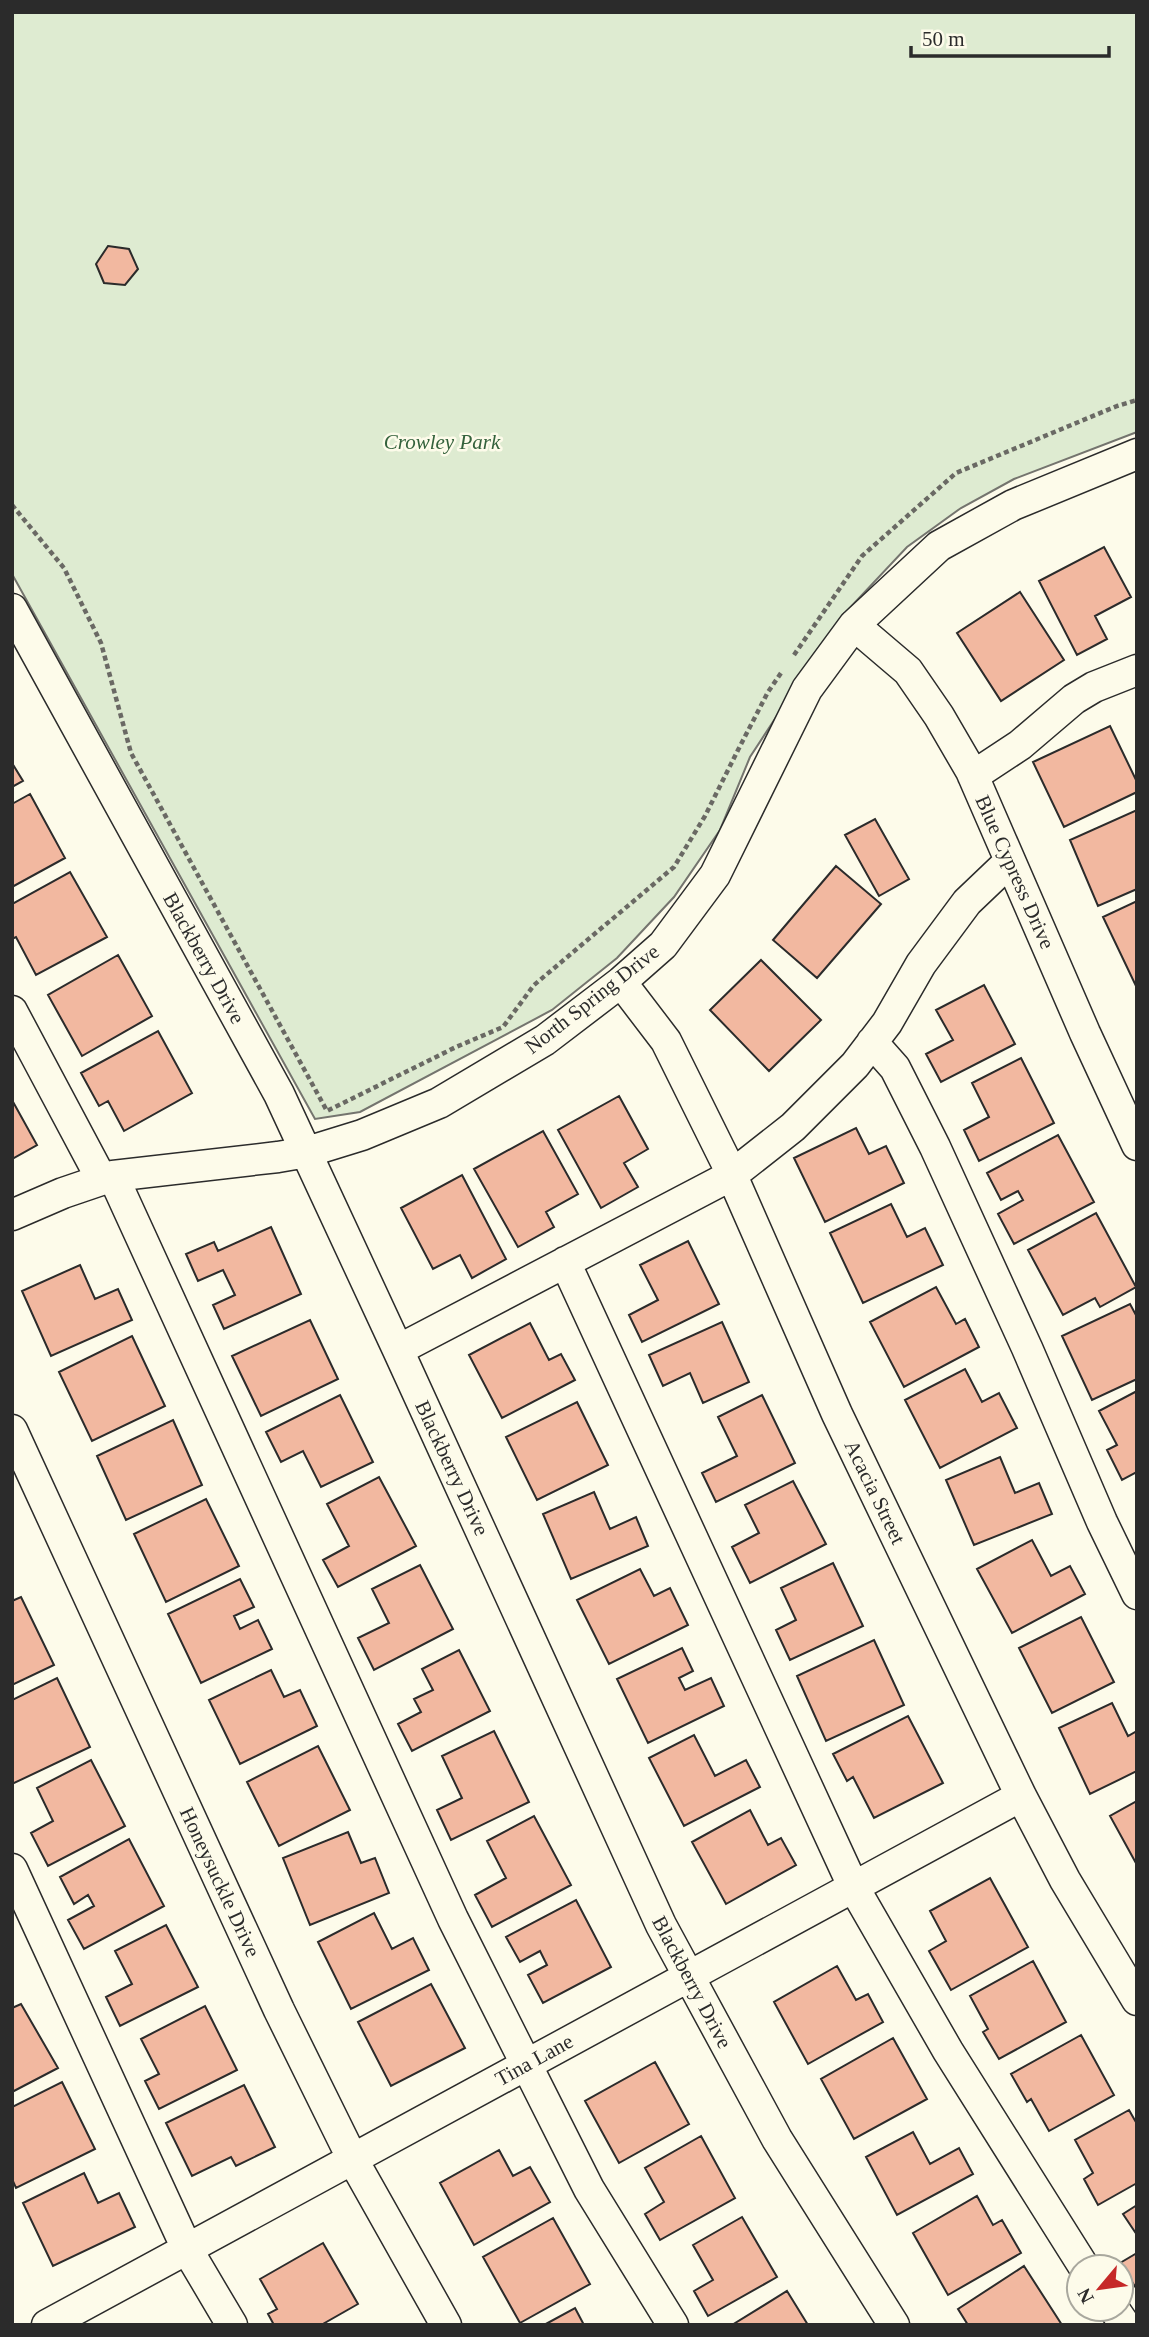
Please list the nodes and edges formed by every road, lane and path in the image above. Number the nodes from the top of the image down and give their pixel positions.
1 (1137, 400) edge
2 (1137, 454) edge
3 (12, 505) edge
4 (12, 608) edge
5 (854, 625) junction
6 (791, 660) dead end
7 (783, 671) dead end
8 (1136, 674) edge
9 (973, 776) junction
10 (1010, 861) junction
11 (621, 982) junction
12 (12, 1011) edge
13 (872, 1042) junction
14 (1137, 1145) edge
15 (307, 1152) junction
16 (732, 1175) junction
17 (108, 1178) junction
18 (12, 1216) edge
19 (565, 1262) junction
20 (398, 1350) junction
21 (12, 1430) edge
22 (1137, 1594) edge
23 (1021, 1796) junction
24 (12, 1870) edge
25 (853, 1886) junction
26 (687, 1976) junction
27 (1137, 2000) edge
28 (526, 2065) junction
29 (353, 2160) junction
30 (187, 2249) junction
31 (1075, 2253) edge
32 (47, 2325) edge
33 (232, 2325) edge
34 (446, 2325) edge
35 (673, 2325) edge
36 (894, 2325) edge

1 - 6 path
2 - 5 street, North Spring Drive
3 - 7 path
4 - 15 street, Blackberry Drive
5 - 9 street, Blue Cypress Drive
5 - 11 street, North Spring Drive
8 - 9 street
9 - 10 street, Blue Cypress Drive
10 - 13 street
10 - 14 street, Blue Cypress Drive
11 - 15 street, North Spring Drive
11 - 16 street, Acacia Street
12 - 17 street
13 - 16 street
13 - 22 street
15 - 17 street, North Spring Drive
15 - 20 street, Blackberry Drive
16 - 19 street
16 - 23 street, Acacia Street
17 - 18 street, North Spring Drive
17 - 28 street
19 - 20 street
19 - 25 street
20 - 26 street, Blackberry Drive
21 - 29 street, Honeysuckle Drive
23 - 25 street, Tina Lane
23 - 27 street, Acacia Street
24 - 30 street
25 - 26 street, Tina Lane
25 - 31 street
26 - 28 street, Tina Lane
26 - 36 street, Blackberry Drive
28 - 29 street, Tina Lane
28 - 35 street
29 - 30 street, Tina Lane
29 - 34 street, Honeysuckle Drive
30 - 32 street, Tina Lane
30 - 33 street

